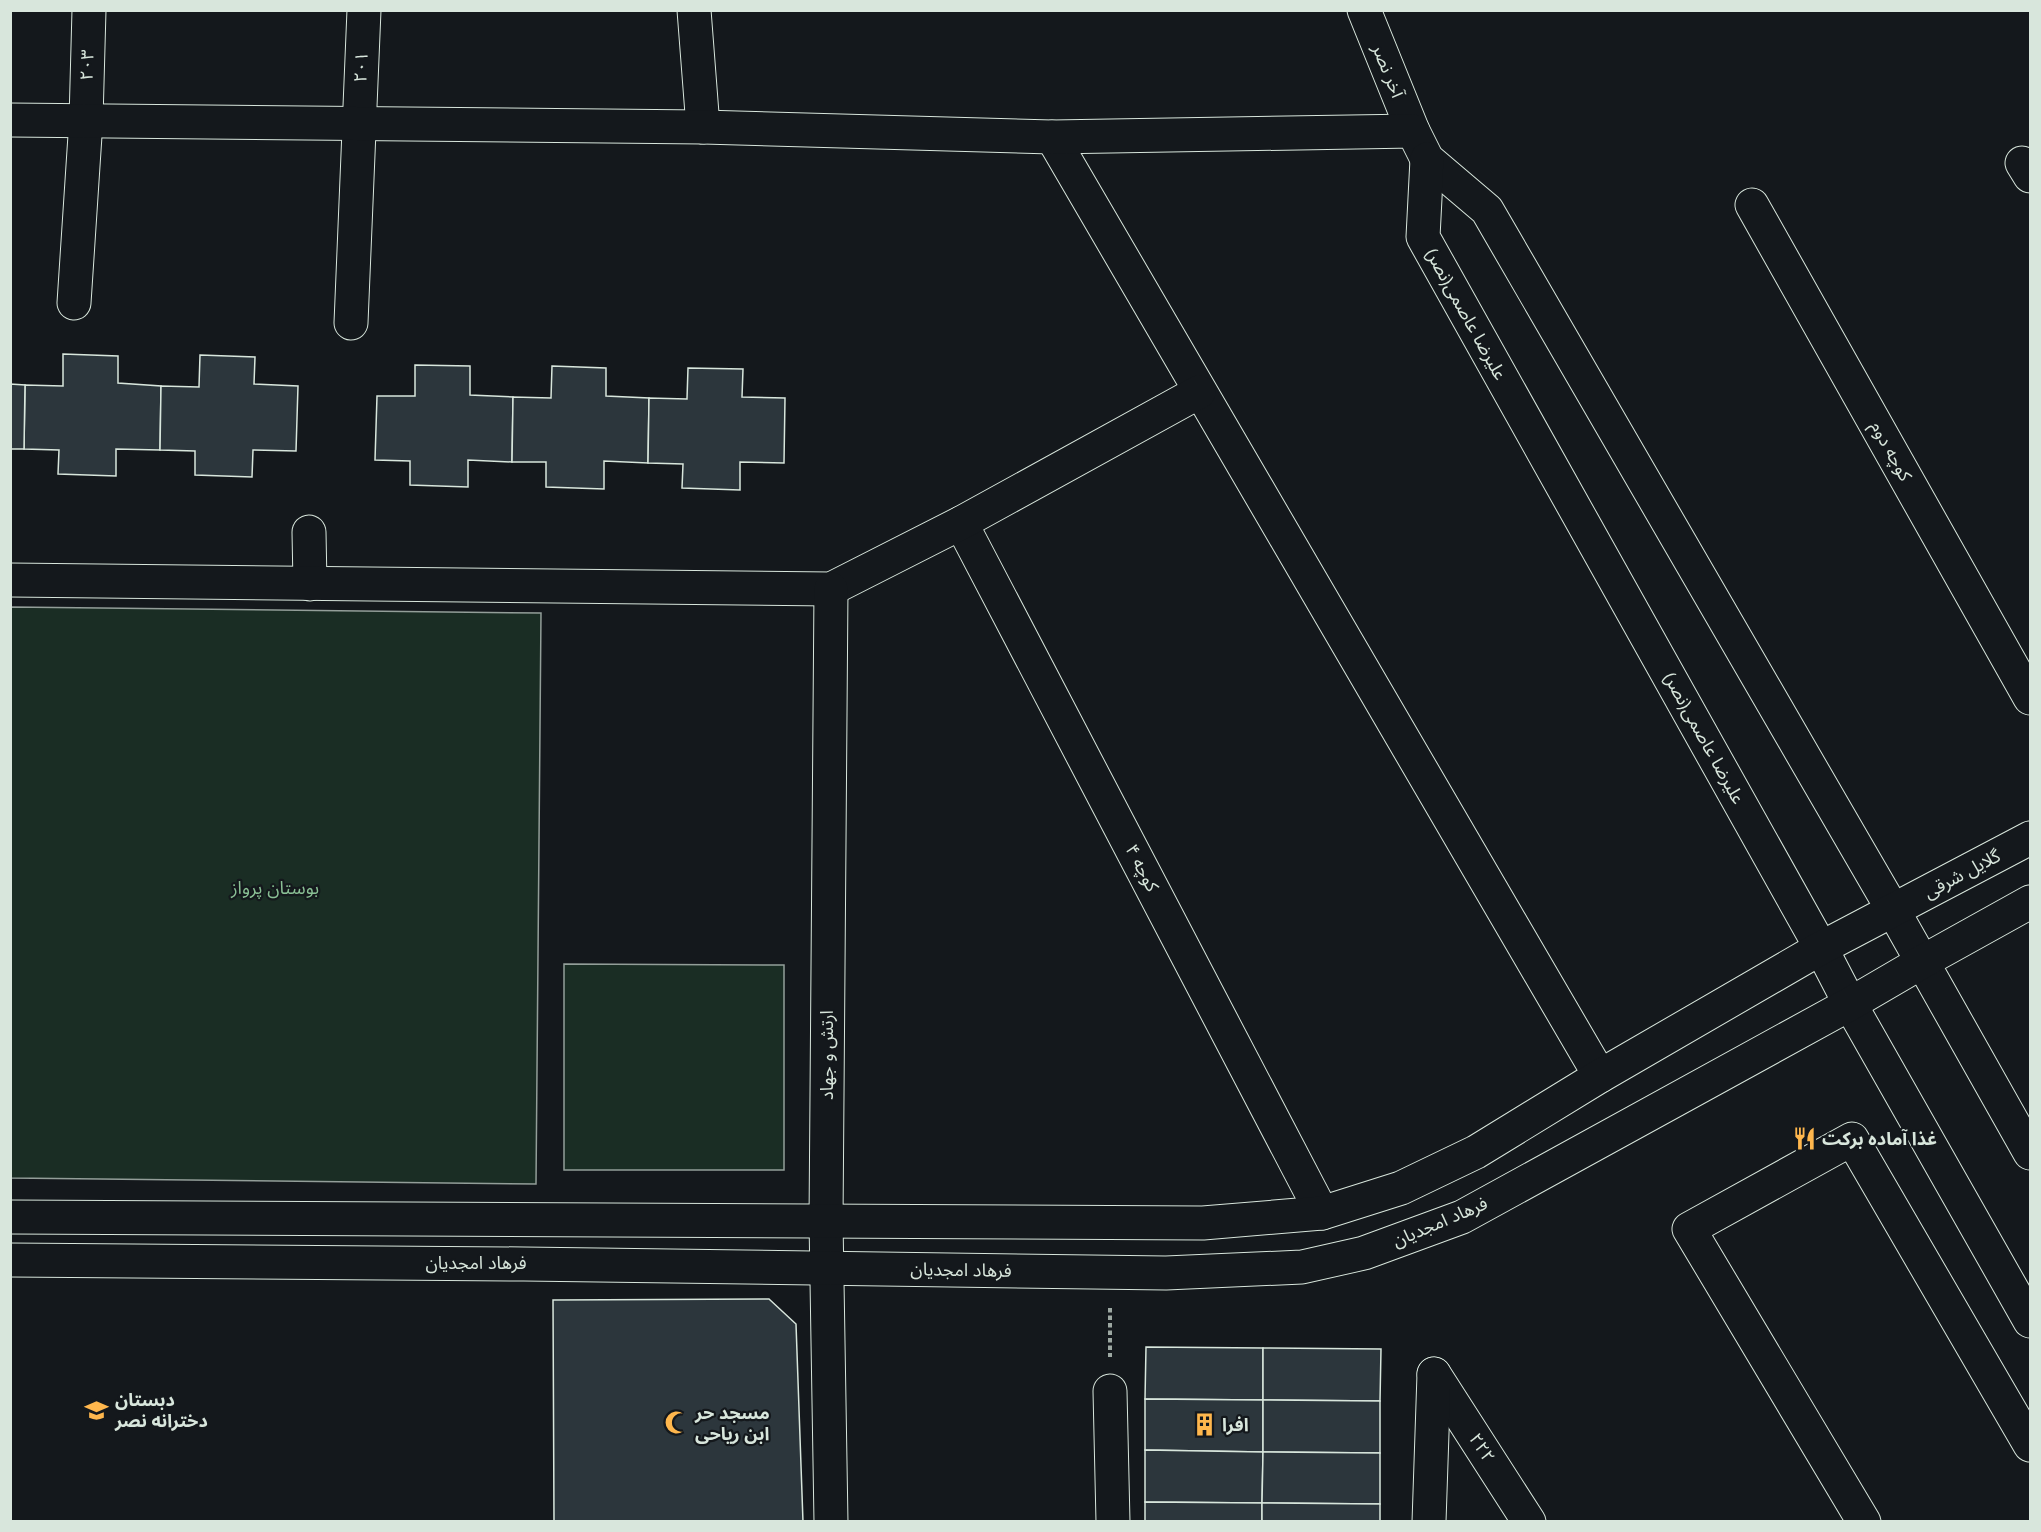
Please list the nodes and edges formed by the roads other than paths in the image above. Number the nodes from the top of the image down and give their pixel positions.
1 (89, 10) edge
2 (364, 10) edge
3 (694, 10) edge
4 (1364, 10) edge
5 (10, 120) edge
6 (86, 120) junction
7 (358, 123) junction
8 (703, 127) junction
9 (1052, 137) junction
10 (1420, 145) junction
11 (1752, 204) dead end
12 (74, 303) dead end
13 (351, 323) dead end
14 (1199, 392) junction
15 (961, 523) junction
16 (309, 532) dead end
17 (10, 580) edge
18 (310, 584) junction
19 (831, 589) junction
20 (2031, 698) edge
21 (2031, 838) edge
22 (2031, 902) edge
23 (1893, 909) junction
24 (1821, 948) junction
25 (1922, 962) junction
26 (1850, 1005) junction
27 (1600, 1076) junction
28 (2031, 1153) edge
29 (1322, 1213) junction
30 (10, 1217) edge
31 (826, 1221) junction
32 (10, 1260) edge
33 (827, 1268) junction
34 (2031, 1321) edge
35 (1110, 1391) road end
36 (2031, 1445) edge
37 (831, 1521) edge
38 (1113, 1521) edge
39 (1429, 1521) edge
40 (1529, 1521) edge
41 (1864, 1521) edge

1 - 6 street, ۲۰۳
2 - 7 street, ۲۰۱
3 - 8 street
4 - 10 street, آخر نصر
5 - 6 street
6 - 7 street
6 - 12 street, ۲۰۳
7 - 8 street
7 - 13 street, ۲۰۱
8 - 9 street
9 - 10 street
9 - 14 street
10 - 23 street
10 - 24 street, علیرضا عاصمی(نصر)
11 - 20 street, کوچه دوم
14 - 15 street
14 - 27 street
15 - 19 street
15 - 29 street, کوچه ۴
16 - 18 street
17 - 18 street
18 - 19 street
19 - 31 street, ارتش و جهاد
21 - 23 street, گلایل شرقی
22 - 25 street, فرهاد امجدیان
23 - 24 street, گلایل شرقی
23 - 25 street
24 - 26 street, علیرضا عاصمی(نصر)
24 - 27 street
25 - 26 street, فرهاد امجدیان
25 - 28 street
26 - 33 street, فرهاد امجدیان
26 - 34 street, علیرضا عاصمی(نصر)
27 - 29 street
29 - 31 street
30 - 31 street
31 - 33 street, ارتش و جهاد
32 - 33 street, فرهاد امجدیان
33 - 37 street, ارتش و جهاد
35 - 38 street
36 - 41 street
39 - 40 street, ۲۲۲

